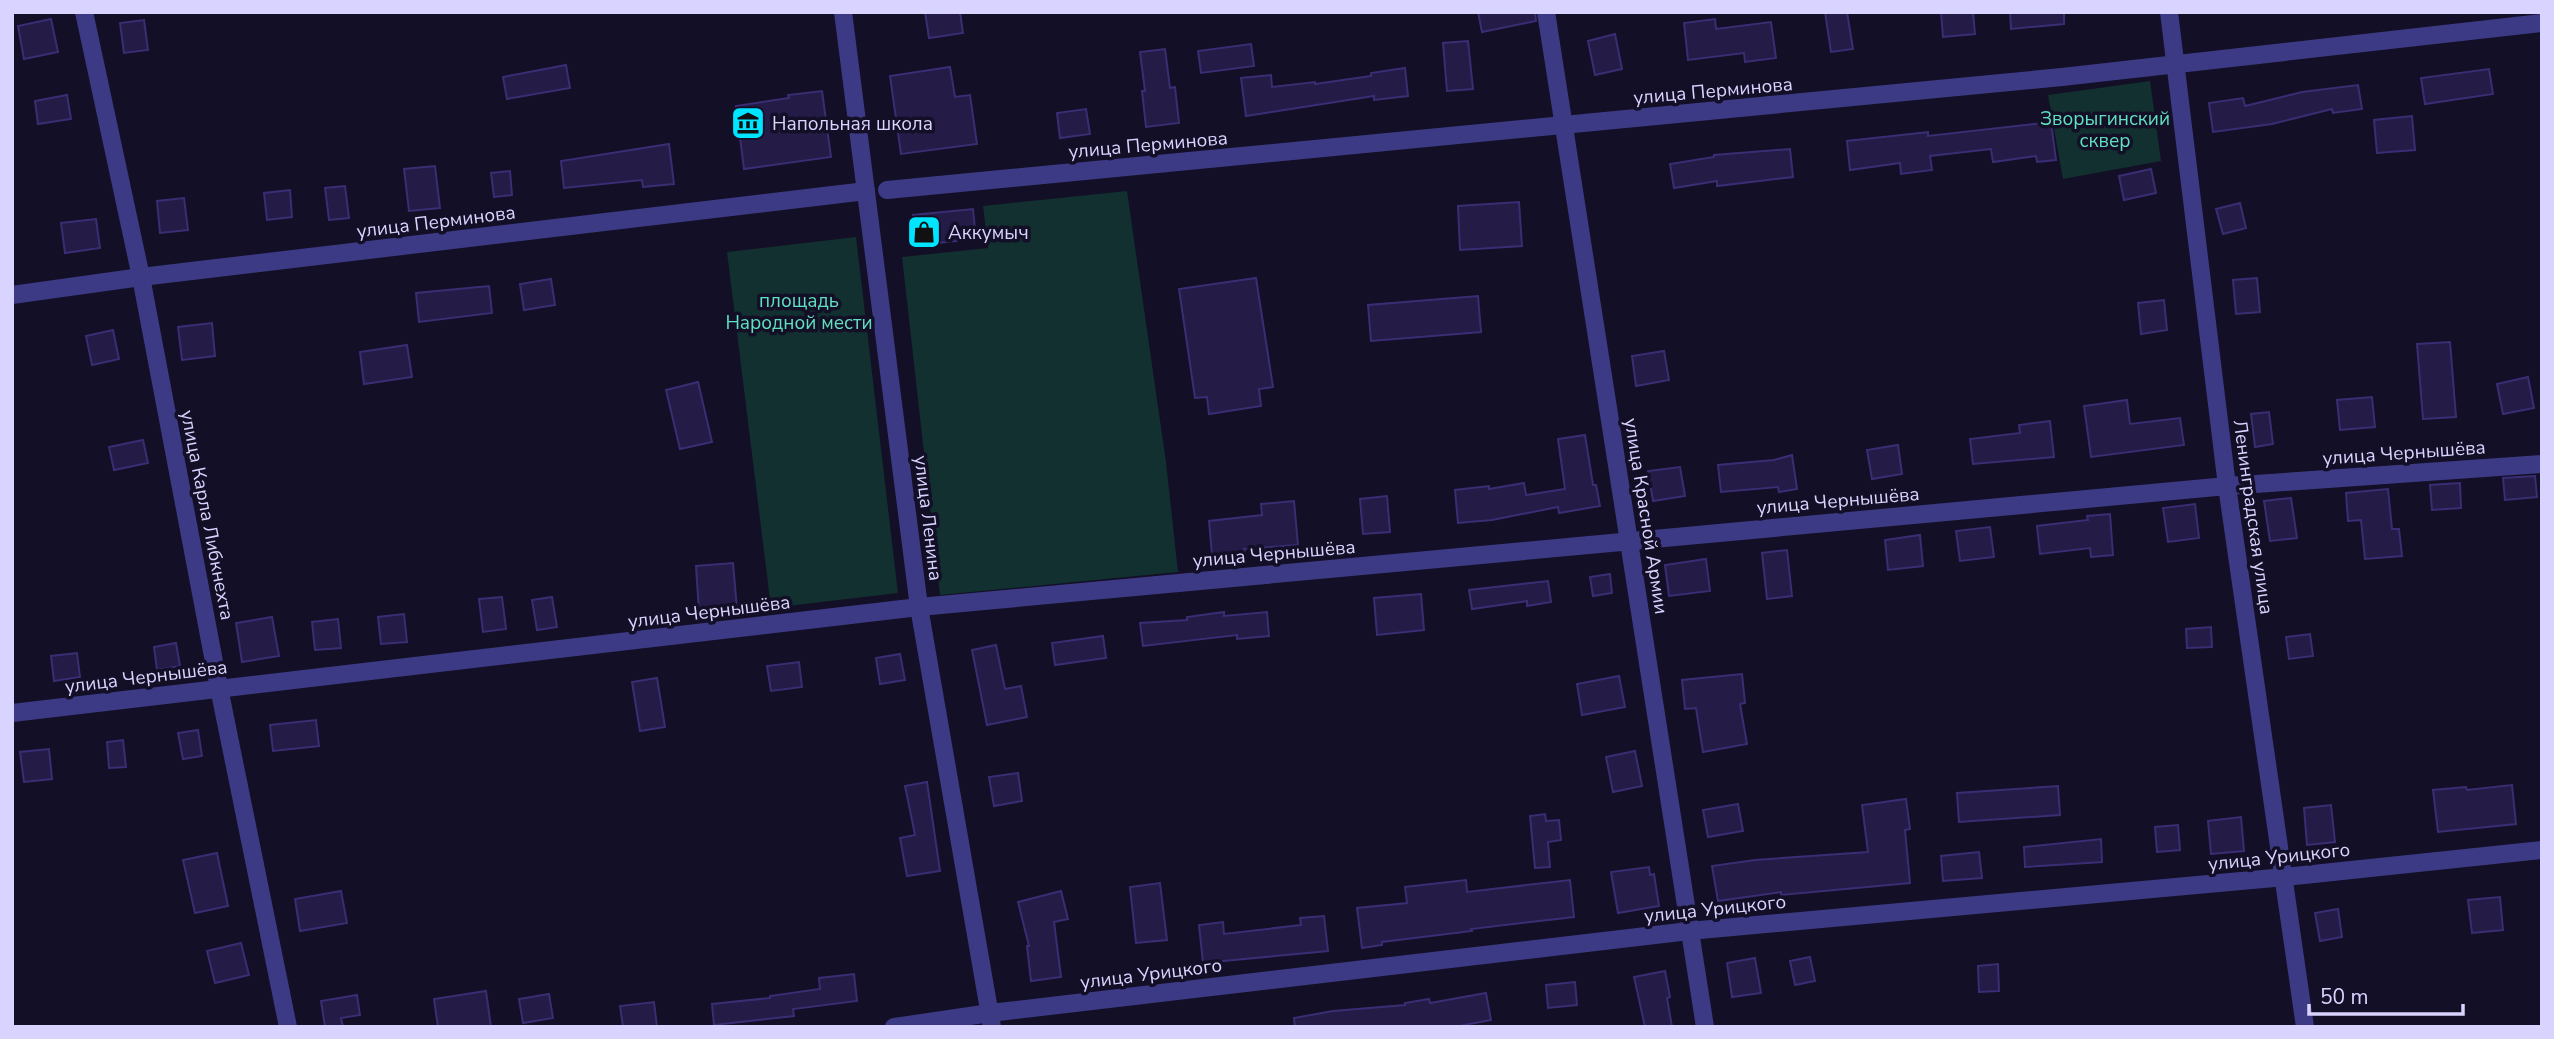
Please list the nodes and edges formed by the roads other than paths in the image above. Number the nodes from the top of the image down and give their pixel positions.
1 (84, 12) edge
2 (843, 12) edge
3 (1546, 12) edge
4 (2169, 12) edge
5 (2542, 23) edge
6 (2175, 65) junction
7 (1565, 125) junction
8 (887, 190) dead end
9 (866, 191) junction
10 (141, 277) junction
11 (12, 295) edge
12 (2542, 464) edge
13 (2227, 486) junction
14 (1630, 540) junction
15 (919, 607) junction
16 (219, 688) junction
17 (12, 713) edge
18 (2542, 850) edge
19 (2285, 877) junction
20 (1689, 931) junction
21 (991, 1020) edge
22 (288, 1027) edge
23 (894, 1027) edge
24 (1705, 1027) edge
25 (2305, 1027) edge

1 - 10 street, улица Карла Либкнехта
2 - 9 street, улица Ленина
3 - 7 street, улица Красной Армии
4 - 6 street, Ленинградская улица
5 - 6 street, улица Перминова
6 - 7 street, улица Перминова
6 - 13 street, Ленинградская улица
7 - 8 street, улица Перминова
7 - 14 street, улица Красной Армии
9 - 10 street, улица Перминова
9 - 15 street, улица Ленина
10 - 11 street, улица Перминова
10 - 16 street, улица Карла Либкнехта
12 - 13 street, улица Чернышёва
13 - 14 street, улица Чернышёва
13 - 19 street, Ленинградская улица
14 - 15 street, улица Чернышёва
14 - 20 street, улица Красной Армии
15 - 16 street, улица Чернышёва
15 - 21 street, улица Ленина
16 - 17 street, улица Чернышёва
16 - 22 street, улица Карла Либкнехта
18 - 19 street, улица Урицкого
19 - 20 street, улица Урицкого
19 - 25 street, Ленинградская улица
20 - 21 street, улица Урицкого
20 - 24 street, улица Красной Армии
21 - 23 street, улица Урицкого

